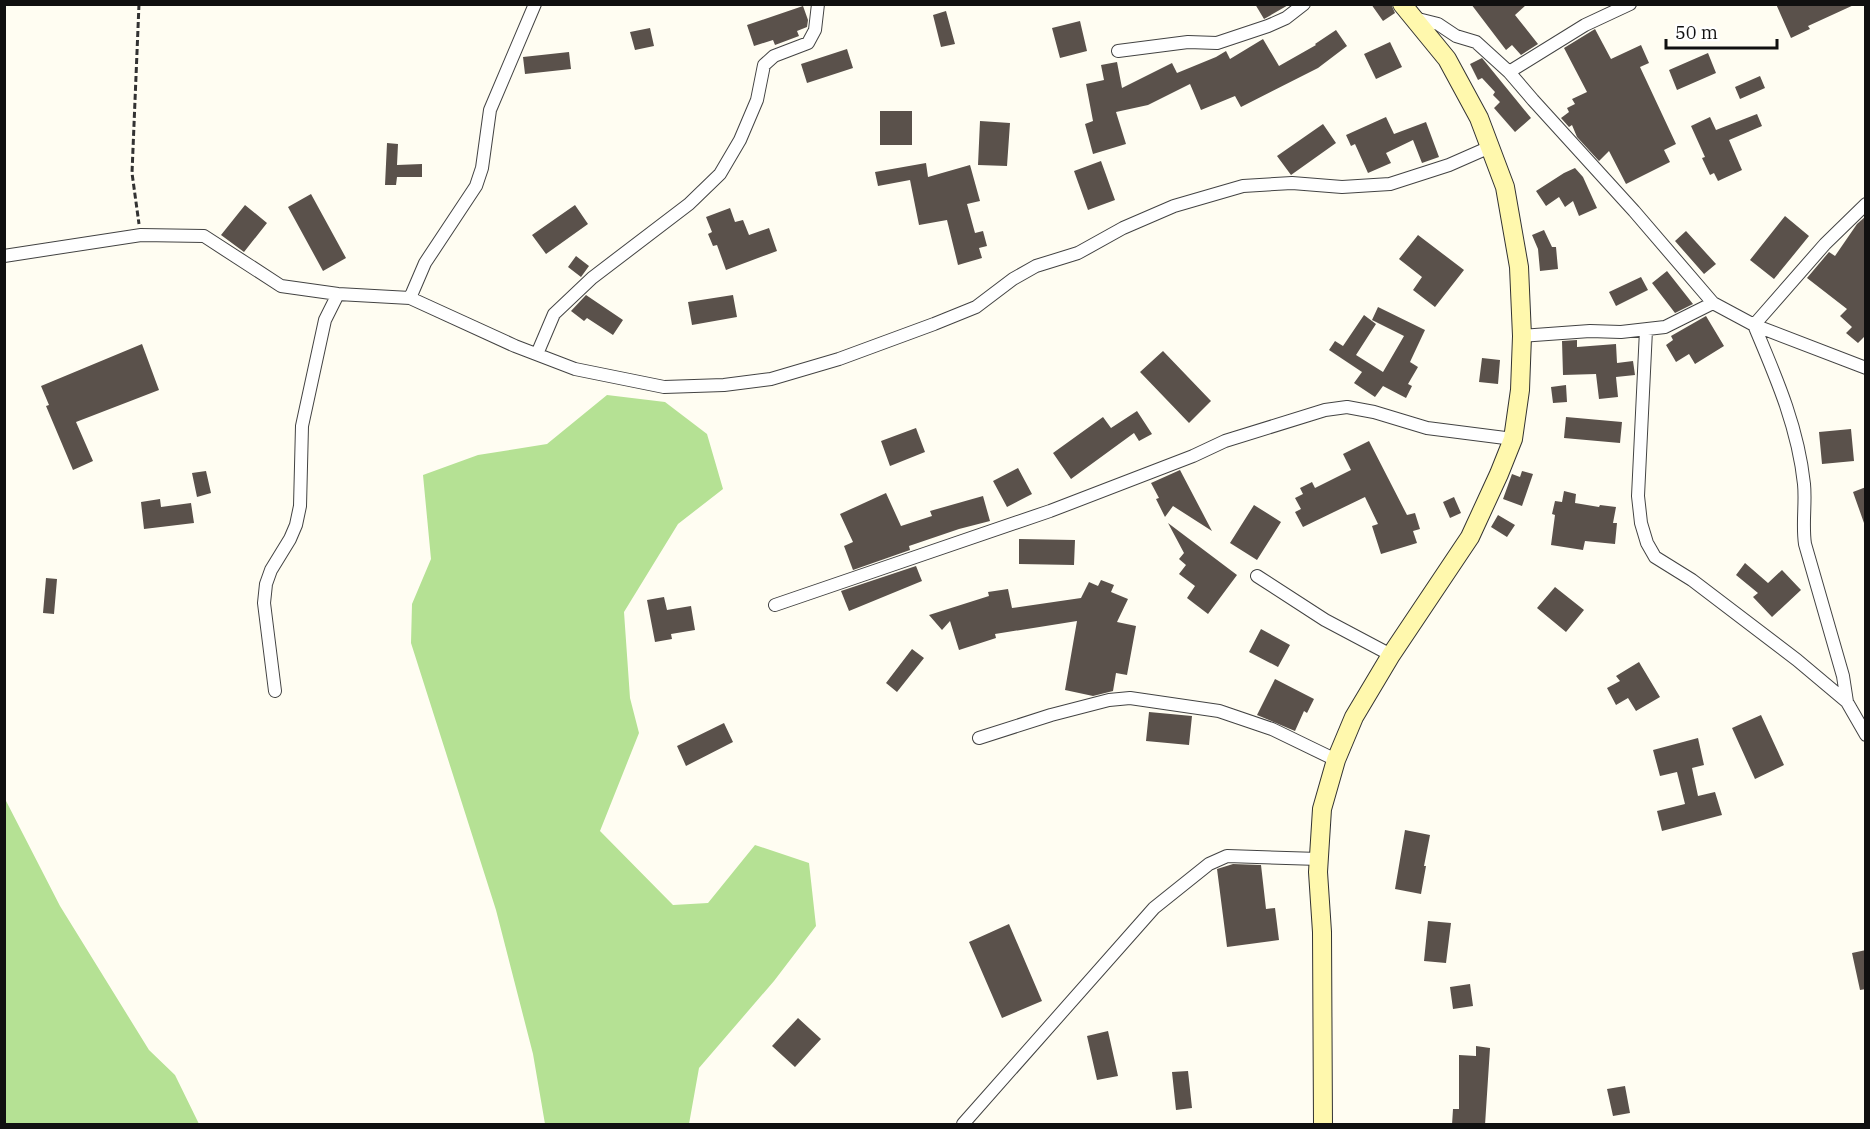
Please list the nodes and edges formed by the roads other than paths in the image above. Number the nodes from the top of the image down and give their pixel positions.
1 (536, 4) edge
2 (818, 4) edge
3 (1304, 4) edge
4 (1630, 4) edge
5 (1405, 8) edge
6 (1118, 51) dead end
7 (1509, 72) junction
8 (1490, 147) junction
9 (1866, 204) edge
10 (4, 256) edge
11 (338, 294) junction
12 (410, 298) junction
13 (1713, 303) junction
14 (1754, 325) junction
15 (1646, 330) junction
16 (1522, 336) junction
17 (537, 354) junction
18 (1866, 368) edge
19 (1513, 439) junction
20 (1257, 576) dead end
21 (775, 605) dead end
22 (1391, 655) junction
23 (275, 691) dead end
24 (1846, 702) junction
25 (1866, 735) edge
26 (980, 738) dead end
27 (1336, 760) junction
28 (1319, 859) junction
29 (963, 1125) edge
30 (1323, 1125) edge

1 - 12 street
2 - 17 street
3 - 6 street
4 - 7 street
5 - 7 street
5 - 8 main road
7 - 13 street
8 - 16 main road
8 - 17 street
9 - 14 street
10 - 11 street
11 - 12 street
11 - 23 street
12 - 17 street
13 - 14 street
13 - 15 street
14 - 18 street
14 - 24 street
15 - 16 street
15 - 24 street
16 - 19 main road
19 - 21 street
19 - 22 main road
20 - 22 street
22 - 27 main road
24 - 25 street
26 - 27 street
27 - 28 main road
28 - 29 street
28 - 30 main road

